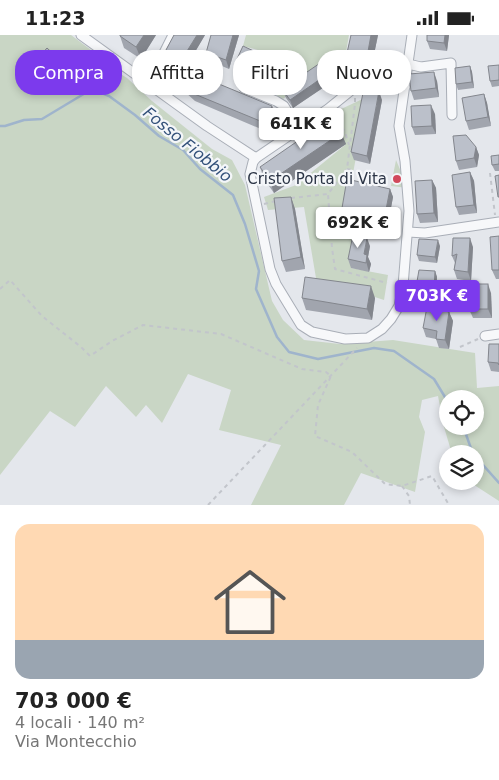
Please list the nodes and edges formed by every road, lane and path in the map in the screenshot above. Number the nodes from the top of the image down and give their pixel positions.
1 (81, 35) edge
2 (173, 35) edge
3 (412, 35) edge
4 (166, 50) edge
5 (410, 50) edge
6 (411, 65) edge
7 (132, 70) edge
8 (166, 95) edge
9 (261, 95) edge
10 (280, 95) edge
11 (345, 95) edge
12 (354, 95) edge
13 (404, 95) edge
14 (276, 101) junction
15 (328, 109) junction
16 (452, 115) dead end
17 (298, 129) junction
18 (350, 146) junction
19 (256, 158) junction
20 (347, 169) junction
21 (353, 170) dead end
22 (490, 173) dead end
23 (328, 194) junction
24 (285, 199) edge
25 (276, 201) edge
26 (257, 205) junction
27 (497, 222) edge
28 (408, 232) junction
29 (387, 283) dead end
30 (0, 289) edge
31 (499, 334) edge
32 (485, 336) joint
33 (360, 343) junction
34 (460, 347) dead end
35 (331, 376) junction
36 (402, 486) junction
37 (208, 505) edge
38 (410, 505) edge
39 (448, 505) edge

1 - 7 street
2 - 4 street
3 - 5 street
6 - 16 street
8 - 19 street
9 - 14 street
10 - 14 path
11 - 15 street
12 - 18 path
13 - 28 street
14 - 17 street
15 - 17 street
15 - 18 path
17 - 19 street
18 - 20 path
19 - 26 street
20 - 21 path
20 - 23 path
22 - 27 path
23 - 24 path
23 - 29 path
25 - 26 path
26 - 33 street
27 - 28 street
28 - 33 street
30 - 35 path
31 - 32 street
32 - 34 path
33 - 35 path
35 - 36 path
35 - 37 path
36 - 38 path
36 - 39 path

